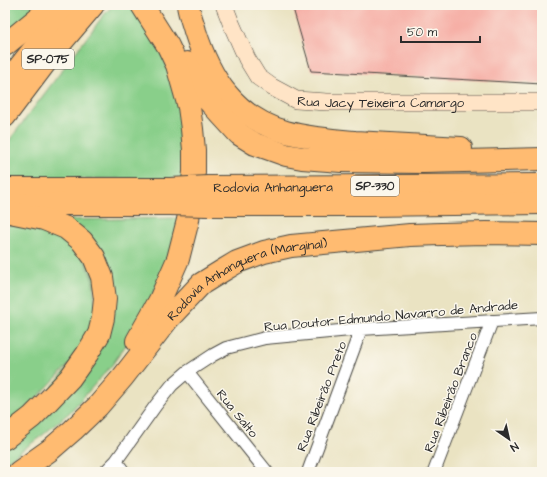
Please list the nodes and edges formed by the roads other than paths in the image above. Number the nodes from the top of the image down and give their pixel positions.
1 (54, 5) edge
2 (69, 5) edge
3 (93, 5) edge
4 (142, 5) edge
5 (153, 5) edge
6 (188, 5) edge
7 (224, 5) edge
8 (5, 45) edge
9 (5, 85) edge
10 (542, 102) edge
11 (5, 116) edge
12 (542, 153) edge
13 (542, 159) edge
14 (542, 185) edge
15 (7, 194) edge
16 (207, 196) junction
17 (542, 203) edge
18 (367, 205) junction
19 (5, 211) edge
20 (542, 219) edge
21 (542, 234) edge
22 (542, 318) edge
23 (492, 321) junction
24 (361, 329) junction
25 (187, 372) junction
26 (5, 438) edge
27 (116, 461) junction
28 (5, 472) edge
29 (19, 472) edge
30 (105, 472) edge
31 (124, 472) edge
32 (267, 472) edge
33 (308, 472) edge
34 (434, 472) edge

1 - 8 highway
2 - 9 highway, SP-075
3 - 11 highway, SP-075
4 - 28 highway
5 - 13 highway
6 - 12 highway
7 - 10 street, Rua Jacy Teixeira Camargo
14 - 16 highway, Rodovia Anhanguera / SP-330
15 - 16 highway, Rodovia Anhanguera / SP-330, bridge
16 - 18 highway, Rodovia Anhanguera / SP-330
17 - 18 highway, Rodovia Anhanguera / SP-330
18 - 20 highway
19 - 26 highway
21 - 29 highway, Rodovia Anhanguera (Marginal)
22 - 23 street, Rua Doutor Edmundo Navarro de Andrade
23 - 24 street, Rua Doutor Edmundo Navarro de Andrade
23 - 34 street, Rua Ribeirão Branco
24 - 25 street, Rua Doutor Edmundo Navarro de Andrade
24 - 33 street, Rua Ribeirão Preto
25 - 27 street, Rua Doutor Edmundo Navarro de Andrade
25 - 32 street, Rua Salto
27 - 30 street, Rua Doutor Edmundo Navarro de Andrade
27 - 31 street

